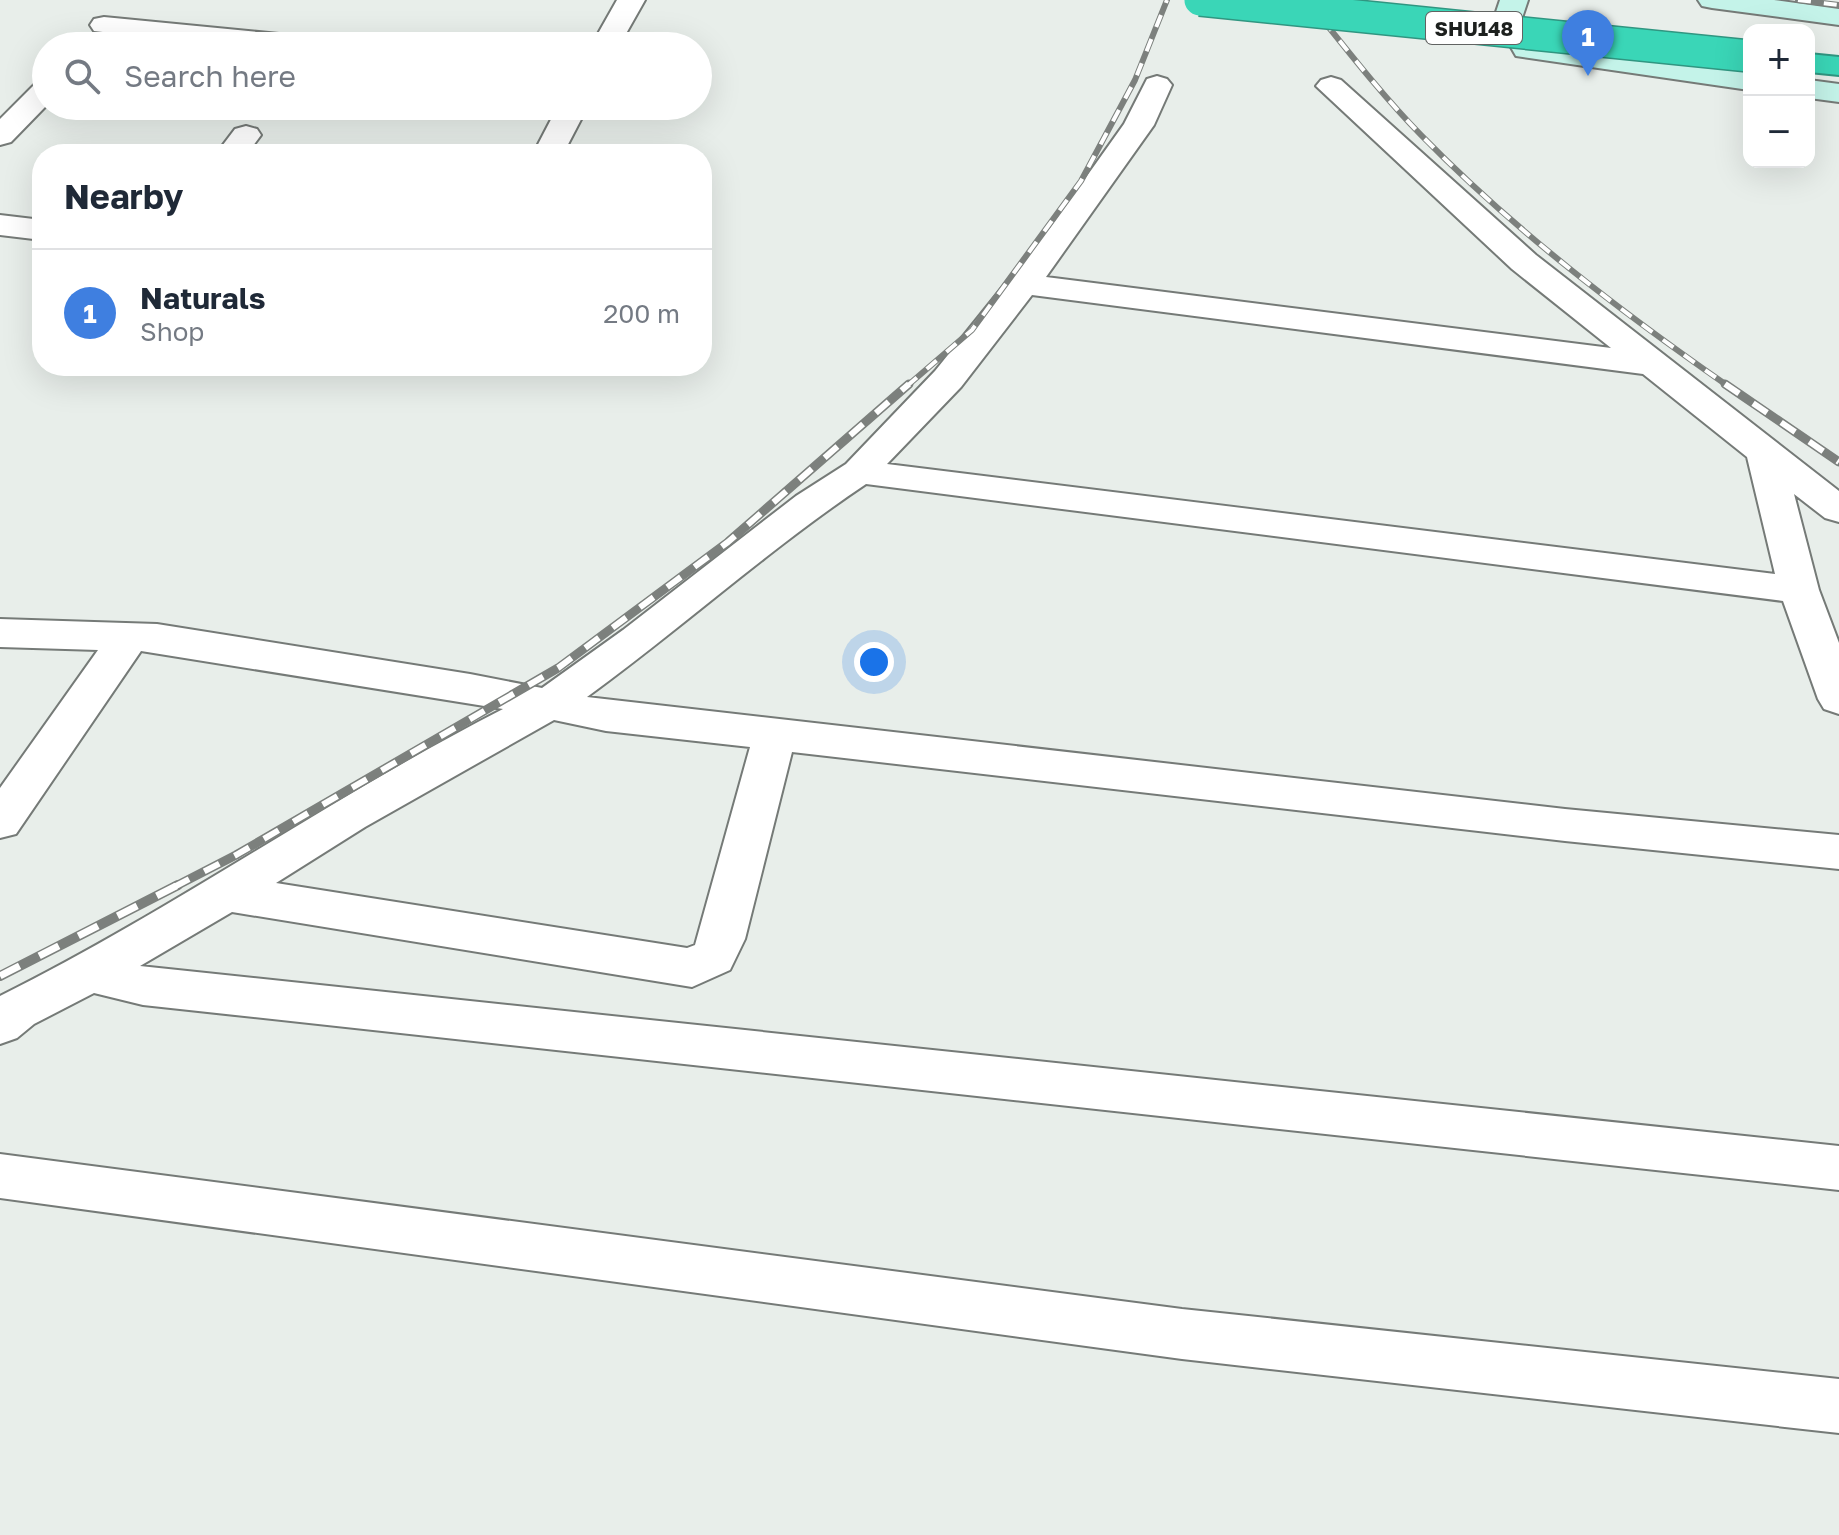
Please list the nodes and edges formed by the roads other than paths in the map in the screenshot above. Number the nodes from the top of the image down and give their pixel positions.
1 (126, 0) edge
2 (631, 0) edge
3 (1200, 0) edge
4 (1450, 0) edge
5 (1514, 0) edge
6 (1712, 0) edge
7 (1839, 17) edge
8 (1743, 29) edge
9 (98, 32) edge
10 (613, 32) edge
11 (1815, 36) edge
12 (1839, 38) edge
13 (1743, 55) edge
14 (1815, 64) edge
15 (1839, 66) edge
16 (1743, 80) edge
17 (1157, 85) dead end
18 (1331, 86) dead end
19 (1815, 90) edge
20 (1839, 93) edge
21 (32, 103) edge
22 (566, 120) edge
23 (0, 136) edge
24 (553, 144) edge
25 (0, 225) edge
26 (32, 229) edge
27 (1023, 284) junction
28 (1651, 364) junction
29 (1765, 453) junction
30 (859, 472) junction
31 (1839, 510) edge
32 (1799, 590) junction
33 (0, 633) edge
34 (129, 637) junction
35 (1839, 699) edge
36 (549, 704) junction
37 (775, 735) junction
38 (0, 822) edge
39 (1839, 852) edge
40 (226, 893) junction
41 (90, 973) junction
42 (0, 1024) edge
43 (1839, 1168) edge
44 (0, 1176) edge
45 (1839, 1406) edge

1 - 9 street
2 - 10 street
3 - 13 highway, SHU148, bridge
4 - 8 highway, SHU148
5 - 16 street
6 - 7 street
11 - 12 highway
14 - 15 highway
17 - 27 street
18 - 28 street
19 - 20 street
21 - 23 street
22 - 24 street
25 - 26 street
27 - 28 street
27 - 30 street
28 - 29 street
29 - 31 street
29 - 32 street
30 - 32 street
30 - 36 street
32 - 35 street
33 - 34 street
34 - 36 street
34 - 38 street
36 - 37 street
36 - 40 street
37 - 39 street
37 - 40 street
40 - 41 street
41 - 42 street
41 - 43 street
44 - 45 street

